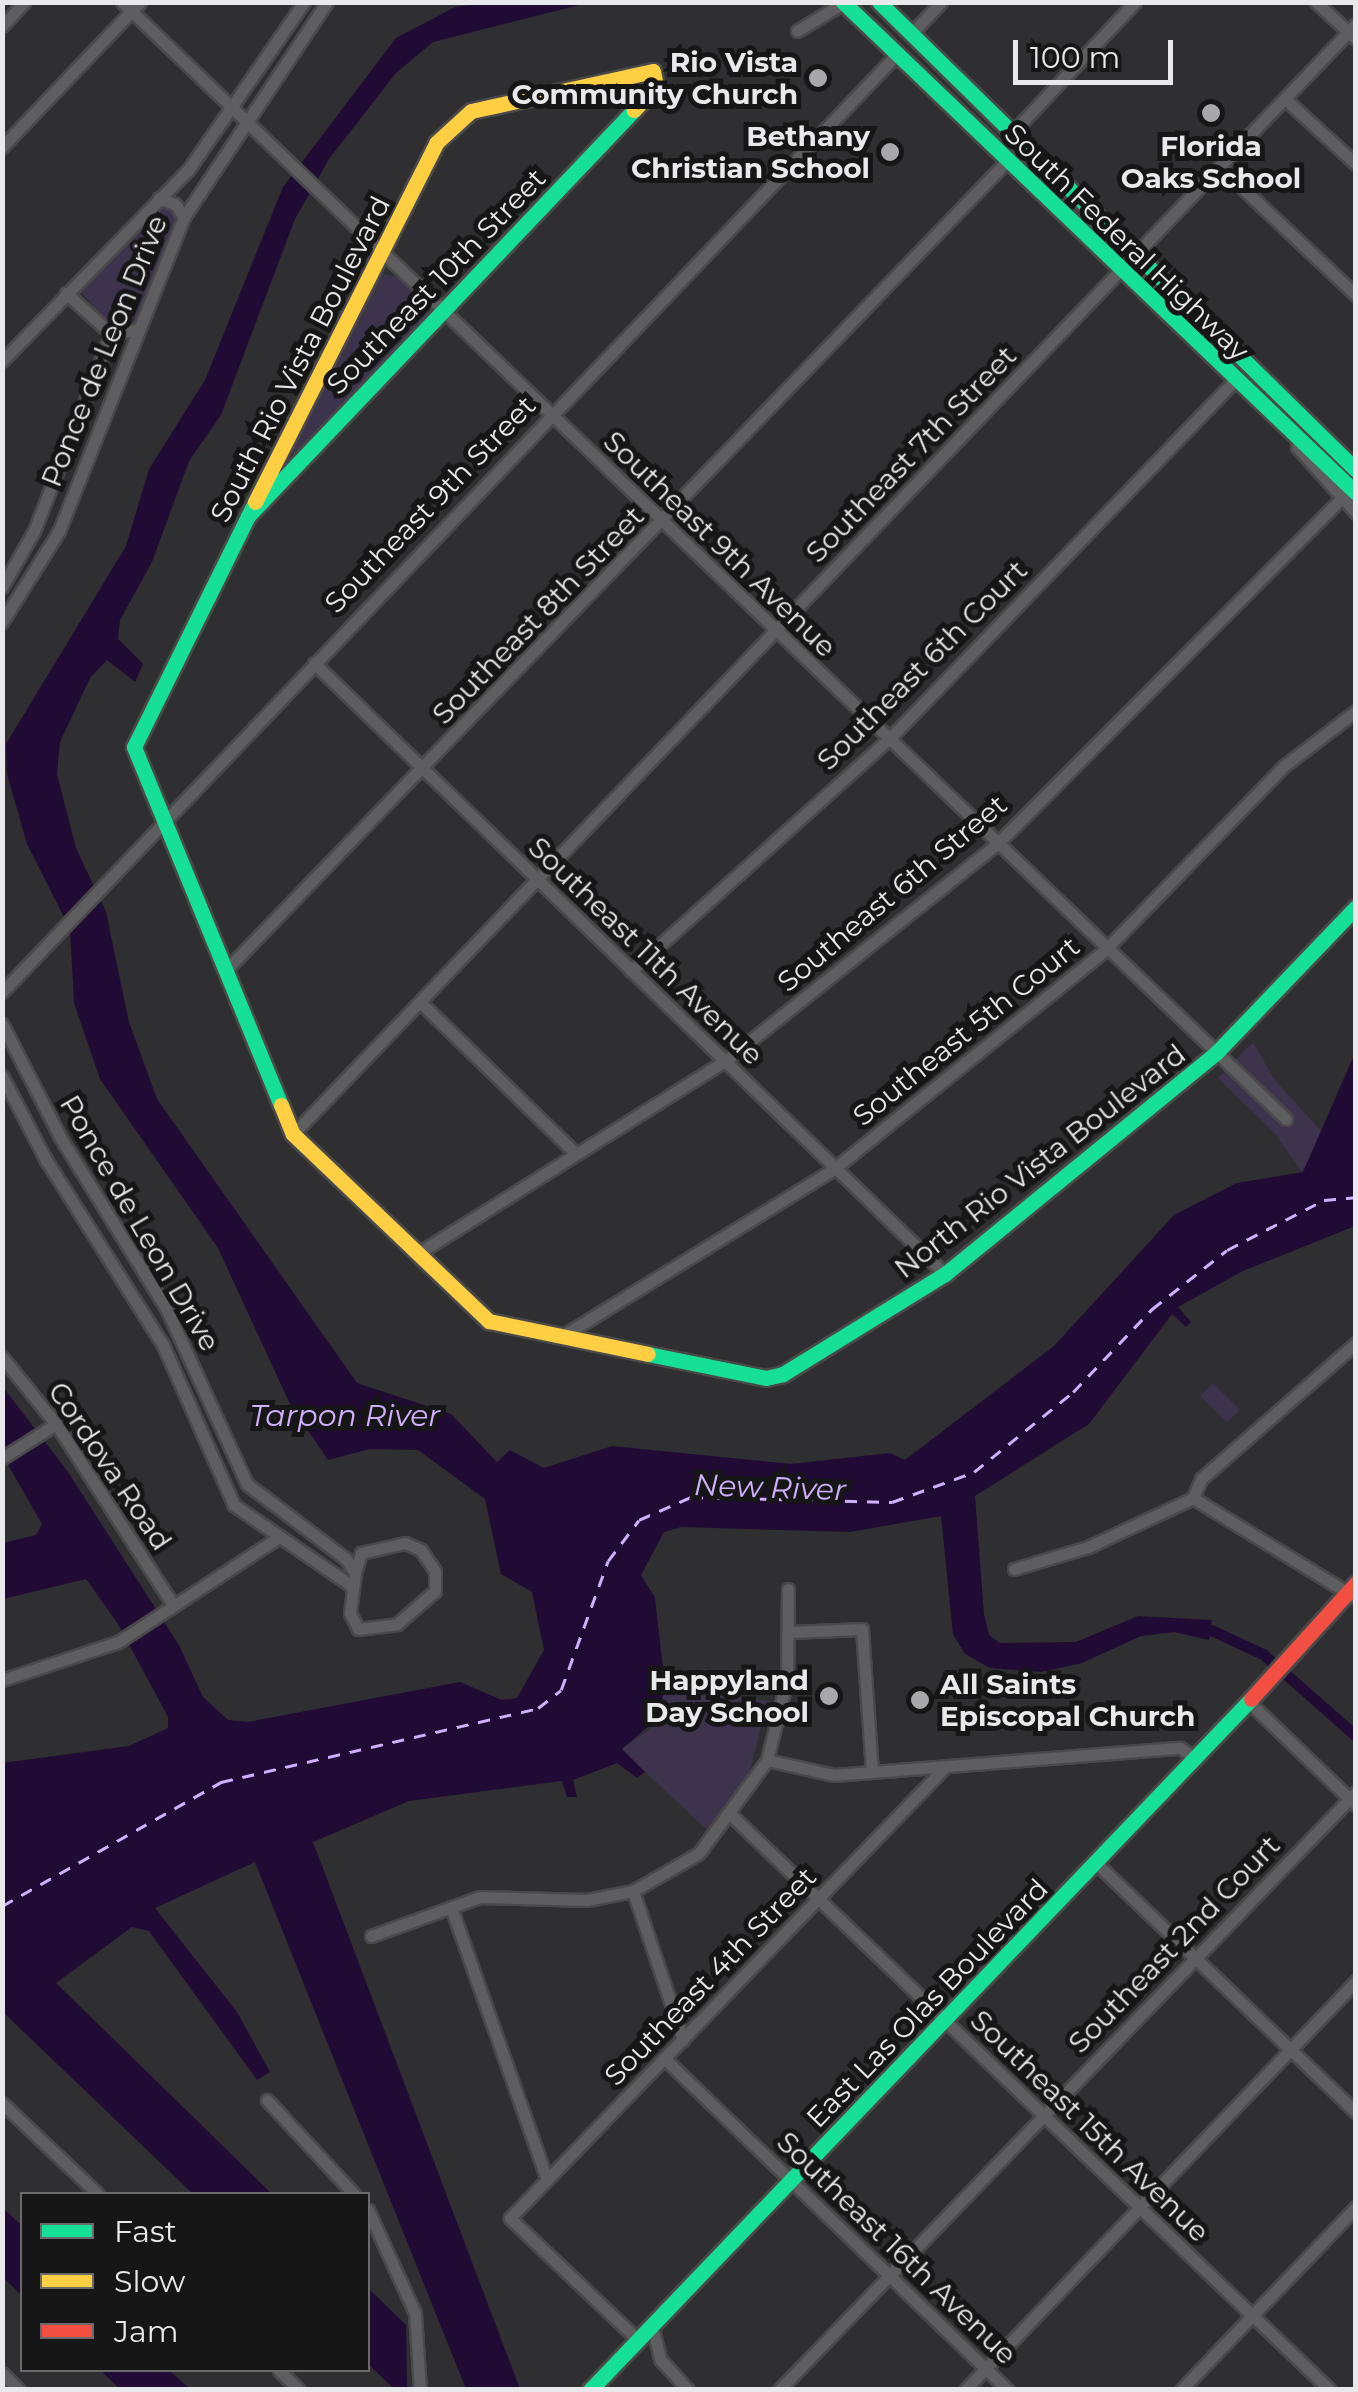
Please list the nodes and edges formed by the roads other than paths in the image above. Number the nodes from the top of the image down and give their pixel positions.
1 (24, 2) edge
2 (304, 2) edge
3 (326, 2) edge
4 (878, 2) edge
5 (941, 2) edge
6 (1135, 2) edge
7 (1316, 2) edge
8 (843, 3) edge
9 (131, 5) edge
10 (866, 25) junction
11 (2, 26) edge
12 (797, 31) dead end
13 (1353, 32) edge
14 (911, 34) junction
15 (897, 54) junction
16 (938, 60) junction
17 (657, 78) joint
18 (253, 79) junction
19 (268, 90) junction
20 (1285, 99) junction
21 (232, 111) junction
22 (246, 124) junction
23 (1013, 132) junction
24 (2, 147) edge
25 (1007, 161) junction
26 (1356, 164) edge
27 (1220, 166) junction
28 (159, 198) junction
29 (184, 218) junction
30 (1138, 253) junction
31 (382, 254) junction
32 (1122, 271) junction
33 (66, 293) junction
34 (1356, 295) edge
35 (442, 311) junction
36 (137, 330) junction
37 (110, 334) junction
38 (104, 350) junction
39 (127, 355) junction
40 (2, 361) edge
41 (1236, 380) junction
42 (550, 415) junction
43 (1312, 421) junction
44 (284, 446) junction
45 (1356, 456) edge
46 (300, 460) junction
47 (1356, 470) edge
48 (1348, 496) edge
49 (1356, 512) edge
50 (248, 516) junction
51 (661, 523) junction
52 (2, 586) edge
53 (2, 622) edge
54 (775, 631) junction
55 (314, 662) junction
56 (1356, 711) edge
57 (888, 740) junction
58 (424, 770) junction
59 (164, 819) junction
60 (996, 845) junction
61 (536, 880) junction
62 (1356, 907) edge
63 (1105, 950) junction
64 (226, 970) junction
65 (631, 971) junction
66 (2, 992) edge
67 (421, 1003) junction
68 (2, 1024) edge
69 (1216, 1053) junction
70 (725, 1061) junction
71 (2, 1076) edge
72 (1286, 1118) dead end
73 (293, 1134) junction
74 (574, 1152) junction
75 (836, 1168) junction
76 (416, 1254) junction
77 (945, 1274) junction
78 (564, 1335) junction
79 (1356, 1343) edge
80 (2, 1357) edge
81 (50, 1428) junction
82 (2, 1458) edge
83 (1193, 1498) junction
84 (279, 1537) junction
85 (1014, 1568) dead end
86 (355, 1572) junction
87 (352, 1586) junction
88 (788, 1589) dead end
89 (1354, 1593) edge
90 (168, 1609) junction
91 (790, 1632) junction
92 (2, 1680) edge
93 (1250, 1703) junction
94 (1198, 1758) junction
95 (767, 1760) junction
96 (944, 1767) junction
97 (872, 1771) junction
98 (1353, 1799) edge
99 (731, 1814) junction
100 (1096, 1863) junction
101 (633, 1891) junction
102 (818, 1899) junction
103 (451, 1907) junction
104 (371, 1936) dead end
105 (1196, 1957) junction
106 (1356, 1981) edge
107 (943, 2020) junction
108 (683, 2040) junction
109 (1290, 2049) junction
110 (665, 2058) junction
111 (267, 2100) dead end
112 (2, 2102) edge
113 (1356, 2112) edge
114 (1044, 2116) junction
115 (547, 2180) junction
116 (790, 2181) junction
117 (96, 2192) edge
118 (352, 2192) edge
119 (1356, 2207) edge
120 (1141, 2208) junction
121 (370, 2214) edge
122 (890, 2275) junction
123 (1251, 2316) junction
124 (652, 2326) junction
125 (638, 2340) junction
126 (986, 2368) junction
127 (281, 2372) edge
128 (2, 2374) edge
129 (19, 2390) edge
130 (300, 2390) edge
131 (420, 2390) edge
132 (590, 2390) edge
133 (688, 2390) edge
134 (779, 2390) edge
135 (965, 2390) edge
136 (1008, 2390) edge
137 (1180, 2390) edge
138 (1330, 2390) edge

1 - 11 street
2 - 18 street
3 - 19 street, Ponce de Leon Drive
4 - 14 street, South Federal Highway
5 - 14 street
6 - 23 street
7 - 13 street
8 - 10 street, South Federal Highway
8 - 12 street
9 - 21 street, Southeast 9th Avenue
9 - 24 street
10 - 14 street
10 - 15 street, South Federal Highway
13 - 20 street, Southeast 7th Street
14 - 16 street, South Federal Highway
15 - 16 street
15 - 25 street, South Federal Highway
15 - 42 street, Southeast 9th Street
16 - 23 street, South Federal Highway
17 - 31 street, South Rio Vista Boulevard
17 - 35 street, Southeast 10th Street
18 - 19 street
18 - 21 street
19 - 22 street, Ponce de Leon Drive
20 - 26 street
20 - 27 street, Southeast 7th Street
21 - 22 street, Southeast 9th Avenue
21 - 28 street
22 - 29 street, Ponce de Leon Drive
22 - 31 street, Southeast 9th Avenue
23 - 30 street, South Federal Highway
25 - 32 street, South Federal Highway
25 - 51 street, Southeast 8th Street
27 - 30 street, Southeast 7th Street
27 - 34 street
28 - 29 street
28 - 33 street
29 - 36 street, Ponce de Leon Drive
30 - 32 street, Southeast 7th Street
30 - 43 street, South Federal Highway
31 - 35 street, Southeast 9th Avenue
31 - 44 street, South Rio Vista Boulevard
32 - 41 street, South Federal Highway
32 - 54 street, Southeast 7th Street
33 - 37 street
33 - 40 street
35 - 42 street, Southeast 9th Avenue
35 - 46 street, Southeast 10th Street
36 - 37 street
36 - 39 street, Ponce de Leon Drive
37 - 38 street, Ponce de Leon Drive
38 - 39 street
38 - 52 street, Ponce de Leon Drive
39 - 53 street, Ponce de Leon Drive
41 - 48 street, South Federal Highway
41 - 57 street, Southeast 6th Court
42 - 51 street, Southeast 9th Avenue
42 - 55 street, Southeast 9th Street
43 - 45 street
43 - 47 street, South Federal Highway
44 - 46 street
44 - 50 street, South Rio Vista Boulevard
46 - 50 street, Southeast 10th Street
48 - 49 street
48 - 60 street, Southeast 6th Street
50 - 59 street, South Rio Vista Boulevard
51 - 54 street, Southeast 9th Avenue
51 - 58 street, Southeast 8th Street
54 - 57 street, Southeast 9th Avenue
54 - 61 street, Southeast 7th Street
55 - 58 street, Southeast 11th Avenue
55 - 59 street, Southeast 9th Street
56 - 63 street, Southeast 5th Court
57 - 60 street, Southeast 9th Avenue
57 - 65 street, Southeast 6th Court
58 - 61 street, Southeast 11th Avenue
58 - 64 street, Southeast 8th Street
59 - 64 street, North Rio Vista Boulevard
59 - 66 street, Southeast 9th Street
60 - 63 street, Southeast 9th Avenue
60 - 70 street, Southeast 6th Street
61 - 65 street, Southeast 11th Avenue
61 - 67 street, Southeast 7th Street
62 - 69 street, North Rio Vista Boulevard
63 - 69 street, Southeast 9th Avenue
63 - 75 street, Southeast 5th Court
64 - 73 street, North Rio Vista Boulevard
65 - 70 street, Southeast 11th Avenue
67 - 73 street, Southeast 7th Street
67 - 74 street
68 - 86 street, Ponce de Leon Drive
69 - 72 street, Southeast 9th Avenue
69 - 77 street, North Rio Vista Boulevard
70 - 74 street, Southeast 6th Street
70 - 75 street, Southeast 11th Avenue
71 - 84 street, Ponce de Leon Drive
73 - 76 street, North Rio Vista Boulevard
74 - 76 street, Southeast 6th Street
75 - 77 street, Southeast 11th Avenue
75 - 78 street, Southeast 5th Court
76 - 78 street, North Rio Vista Boulevard
77 - 78 street, North Rio Vista Boulevard
79 - 83 street
80 - 81 street, Cordova Road
81 - 82 street
81 - 90 street, Cordova Road
83 - 85 street
83 - 89 street
84 - 87 street, Ponce de Leon Drive
84 - 90 street
86 - 87 street
86 - 87 street
88 - 91 street
89 - 93 street, East Las Olas Boulevard
90 - 92 street
91 - 95 street
91 - 97 street
93 - 94 street, East Las Olas Boulevard
93 - 98 street
94 - 96 street
94 - 100 street, East Las Olas Boulevard
95 - 97 street
95 - 99 street
96 - 97 street
96 - 102 street, Southeast 4th Street
98 - 105 street, Southeast 2nd Court
99 - 101 street
99 - 102 street, Southeast 15th Avenue
100 - 105 street
100 - 107 street, East Las Olas Boulevard
101 - 103 street
101 - 108 street
102 - 107 street, Southeast 15th Avenue
102 - 108 street, Southeast 4th Street
103 - 104 street
103 - 115 street
105 - 109 street
105 - 114 street, Southeast 2nd Court
106 - 109 street
107 - 114 street, Southeast 15th Avenue
107 - 116 street, East Las Olas Boulevard
108 - 110 street, Southeast 4th Street
109 - 113 street
109 - 120 street
110 - 115 street, Southeast 4th Street
110 - 116 street, Southeast 16th Avenue
111 - 118 street
112 - 117 street
114 - 120 street, Southeast 15th Avenue
114 - 122 street, Southeast 2nd Court
115 - 125 street, Southeast 4th Street
116 - 122 street, Southeast 16th Avenue
116 - 124 street, East Las Olas Boulevard
119 - 123 street
120 - 123 street, Southeast 15th Avenue
120 - 126 street
121 - 131 street
122 - 126 street, Southeast 16th Avenue
122 - 134 street, Southeast 2nd Court
123 - 137 street
123 - 138 street, Southeast 15th Avenue
124 - 125 street, East Las Olas Boulevard
124 - 133 street
125 - 132 street, East Las Olas Boulevard
126 - 135 street
126 - 136 street, Southeast 16th Avenue
127 - 130 street
128 - 129 street

